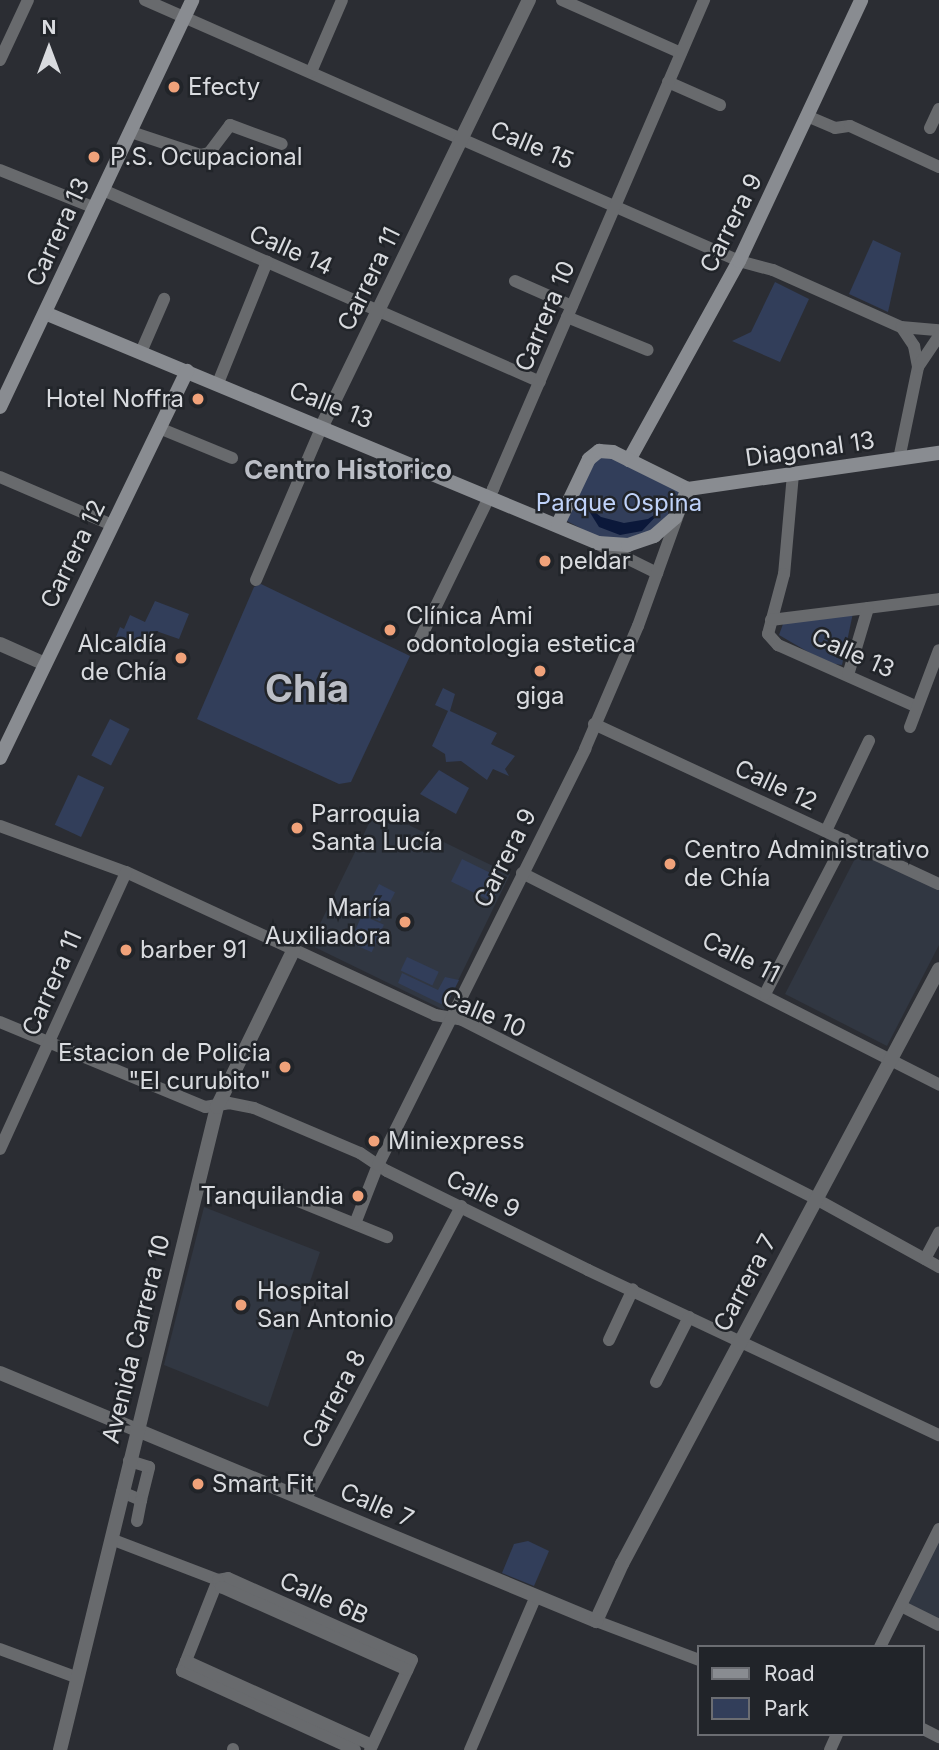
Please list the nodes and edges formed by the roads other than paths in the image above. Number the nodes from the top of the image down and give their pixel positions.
1 (28, 0) edge
2 (145, 0) edge
3 (192, 0) edge
4 (342, 0) edge
5 (529, 0) edge
6 (562, 0) edge
7 (704, 0) edge
8 (861, 0) edge
9 (185, 18) junction
10 (681, 53) junction
11 (0, 60) edge
12 (311, 72) junction
13 (668, 82) junction
14 (720, 105) dead end
15 (939, 109) edge
16 (807, 116) junction
17 (930, 128) dead end
18 (131, 132) junction
19 (462, 137) junction
20 (282, 144) dead end
21 (939, 167) edge
22 (0, 170) edge
23 (103, 190) junction
24 (616, 204) junction
25 (94, 208) junction
26 (739, 261) junction
27 (267, 262) junction
28 (515, 281) dead end
29 (164, 299) dead end
30 (379, 311) junction
31 (570, 312) junction
32 (45, 313) junction
33 (901, 327) junction
34 (939, 330) edge
35 (939, 336) edge
36 (648, 349) dead end
37 (141, 352) junction
38 (918, 368) junction
39 (187, 371) junction
40 (540, 382) junction
41 (218, 383) junction
42 (0, 407) edge
43 (322, 426) junction
44 (159, 428) junction
45 (939, 453) edge
46 (232, 458) dead end
47 (900, 459) junction
48 (629, 460) junction
49 (793, 474) junction
50 (0, 477) edge
51 (688, 489) junction
52 (490, 495) junction
53 (680, 510) junction
54 (558, 524) junction
55 (112, 525) junction
56 (597, 543) junction
57 (657, 573) junction
58 (256, 580) dead end
59 (939, 599) edge
60 (868, 608) junction
61 (771, 620) junction
62 (0, 644) edge
63 (418, 645) dead end
64 (939, 650) edge
65 (45, 664) junction
66 (848, 675) junction
67 (917, 707) junction
68 (594, 724) junction
69 (910, 727) dead end
70 (869, 740) dead end
71 (0, 758) edge
72 (0, 826) edge
73 (827, 831) junction
74 (845, 840) junction
75 (126, 872) junction
76 (522, 873) junction
77 (939, 884) edge
78 (292, 951) junction
79 (939, 969) edge
80 (765, 994) junction
81 (450, 1017) junction
82 (0, 1022) edge
83 (50, 1045) junction
84 (891, 1058) junction
85 (939, 1085) edge
86 (218, 1107) junction
87 (0, 1149) edge
88 (378, 1165) junction
89 (276, 1192) dead end
90 (816, 1199) junction
91 (461, 1206) junction
92 (356, 1221) junction
93 (939, 1233) edge
94 (387, 1237) dead end
95 (925, 1259) junction
96 (939, 1267) edge
97 (633, 1289) junction
98 (689, 1317) junction
99 (609, 1340) dead end
100 (740, 1341) junction
101 (0, 1373) edge
102 (656, 1382) dead end
103 (137, 1430) junction
104 (939, 1435) edge
105 (130, 1461) junction
106 (122, 1492) junction
107 (141, 1500) junction
108 (305, 1500) junction
109 (137, 1521) dead end
110 (939, 1529) edge
111 (111, 1539) junction
112 (218, 1580) junction
113 (536, 1596) junction
114 (901, 1606) junction
115 (596, 1621) junction
116 (939, 1625) edge
117 (881, 1645) edge
118 (0, 1649) edge
119 (698, 1660) edge
120 (184, 1666) junction
121 (78, 1678) junction
122 (337, 1746) edge
123 (371, 1748) edge
124 (60, 1750) edge
125 (355, 1750) edge
126 (470, 1750) edge

1 - 11 street
2 - 9 street, Calle 15
3 - 9 main road, Carrera 13
4 - 12 street
5 - 19 street, Carrera 11
6 - 10 street
7 - 10 street, Carrera 10
8 - 16 main road, Carrera 9
9 - 12 street, Calle 15
9 - 18 main road, Carrera 13
10 - 13 street, Carrera 10
12 - 19 street, Calle 15
13 - 14 street
13 - 24 street, Carrera 10
15 - 17 street
16 - 21 street
16 - 26 main road, Carrera 9
18 - 20 street
18 - 23 main road, Carrera 13
19 - 24 street, Calle 15
19 - 30 street, Carrera 11
22 - 25 street
23 - 25 main road, Carrera 13
23 - 27 street, Calle 14
24 - 26 street, Calle 15
24 - 31 street, Carrera 10
25 - 32 main road, Carrera 13
26 - 33 street, Calle 15
26 - 48 main road, Carrera 9
27 - 30 street, Calle 14
27 - 41 street
28 - 31 street
29 - 37 street
30 - 40 street, Calle 14
30 - 43 street, Carrera 11
31 - 36 street
31 - 40 street, Carrera 10
32 - 37 main road, Calle 13
32 - 42 main road, Carrera 13
33 - 34 street, Calle 15
33 - 38 street
35 - 38 street
37 - 39 main road, Calle 13
38 - 47 street
39 - 41 main road, Calle 13
39 - 44 main road, Carrera 12
40 - 52 street, Carrera 10
41 - 43 main road, Calle 13
43 - 52 main road, Calle 13
43 - 58 street, Carrera 11
44 - 46 street
44 - 55 main road, Carrera 12
45 - 47 main road, Diagonal 13
47 - 49 main road, Diagonal 13
48 - 51 main road
48 - 54 main road
49 - 51 main road, Diagonal 13
49 - 61 street
50 - 55 street
51 - 53 main road, Calle 13
52 - 54 main road, Calle 13
52 - 63 street, Carrera 10
53 - 56 main road, Calle 13
53 - 57 street, Carrera 9
54 - 56 main road, Calle 13
55 - 65 main road, Carrera 12
56 - 57 street, Calle 13
57 - 68 street, Carrera 9
59 - 60 street
60 - 61 street
60 - 66 street
61 - 66 street, Calle 13
62 - 65 street
64 - 67 street
65 - 71 main road, Carrera 12
66 - 67 street, Calle 13
67 - 69 street
68 - 73 street, Calle 12
68 - 76 street, Carrera 9
70 - 73 street
72 - 75 street, Calle 10
73 - 74 street, Calle 12
74 - 77 street, Calle 12
74 - 80 street
75 - 78 street, Calle 10
75 - 83 street, Carrera 11
76 - 80 street, Calle 11
76 - 81 street, Carrera 9
78 - 81 street, Calle 10
78 - 86 street, Avenida Carrera 10
79 - 84 street, Carrera 7
80 - 84 street, Calle 11
81 - 88 street, Carrera 9
81 - 90 street, Calle 10
82 - 83 street, Calle 9
83 - 86 street, Calle 9
83 - 87 street, Carrera 11
84 - 85 street, Calle 11
84 - 90 street, Carrera 7
86 - 88 street, Calle 9
86 - 103 street, Avenida Carrera 10
88 - 91 street, Calle 9
88 - 92 street, Carrera 9
89 - 92 street
90 - 95 street, Calle 10
90 - 100 street, Carrera 7
91 - 97 street, Calle 9
91 - 108 street, Carrera 8
92 - 94 street
93 - 95 street
95 - 96 street, Calle 10
97 - 98 street, Calle 9
97 - 99 street
98 - 100 street, Calle 9
98 - 102 street
100 - 104 street, Calle 9
100 - 115 street, Carrera 7
101 - 103 street, Calle 7
103 - 105 street, Avenida Carrera 10
103 - 108 street, Calle 7
105 - 106 street, Avenida Carrera 10
105 - 107 street
106 - 107 street
106 - 111 street, Avenida Carrera 10
107 - 109 street
108 - 113 street, Calle 7
110 - 114 street
111 - 112 street, Calle 6B
111 - 121 street, Avenida Carrera 10
112 - 120 street
112 - 123 street, Calle 6B
113 - 115 street, Calle 7
113 - 126 street
114 - 116 street
114 - 117 street
115 - 119 street, Calle 7
118 - 121 street
120 - 122 street
120 - 123 street
121 - 124 street, Avenida Carrera 10
122 - 125 street

